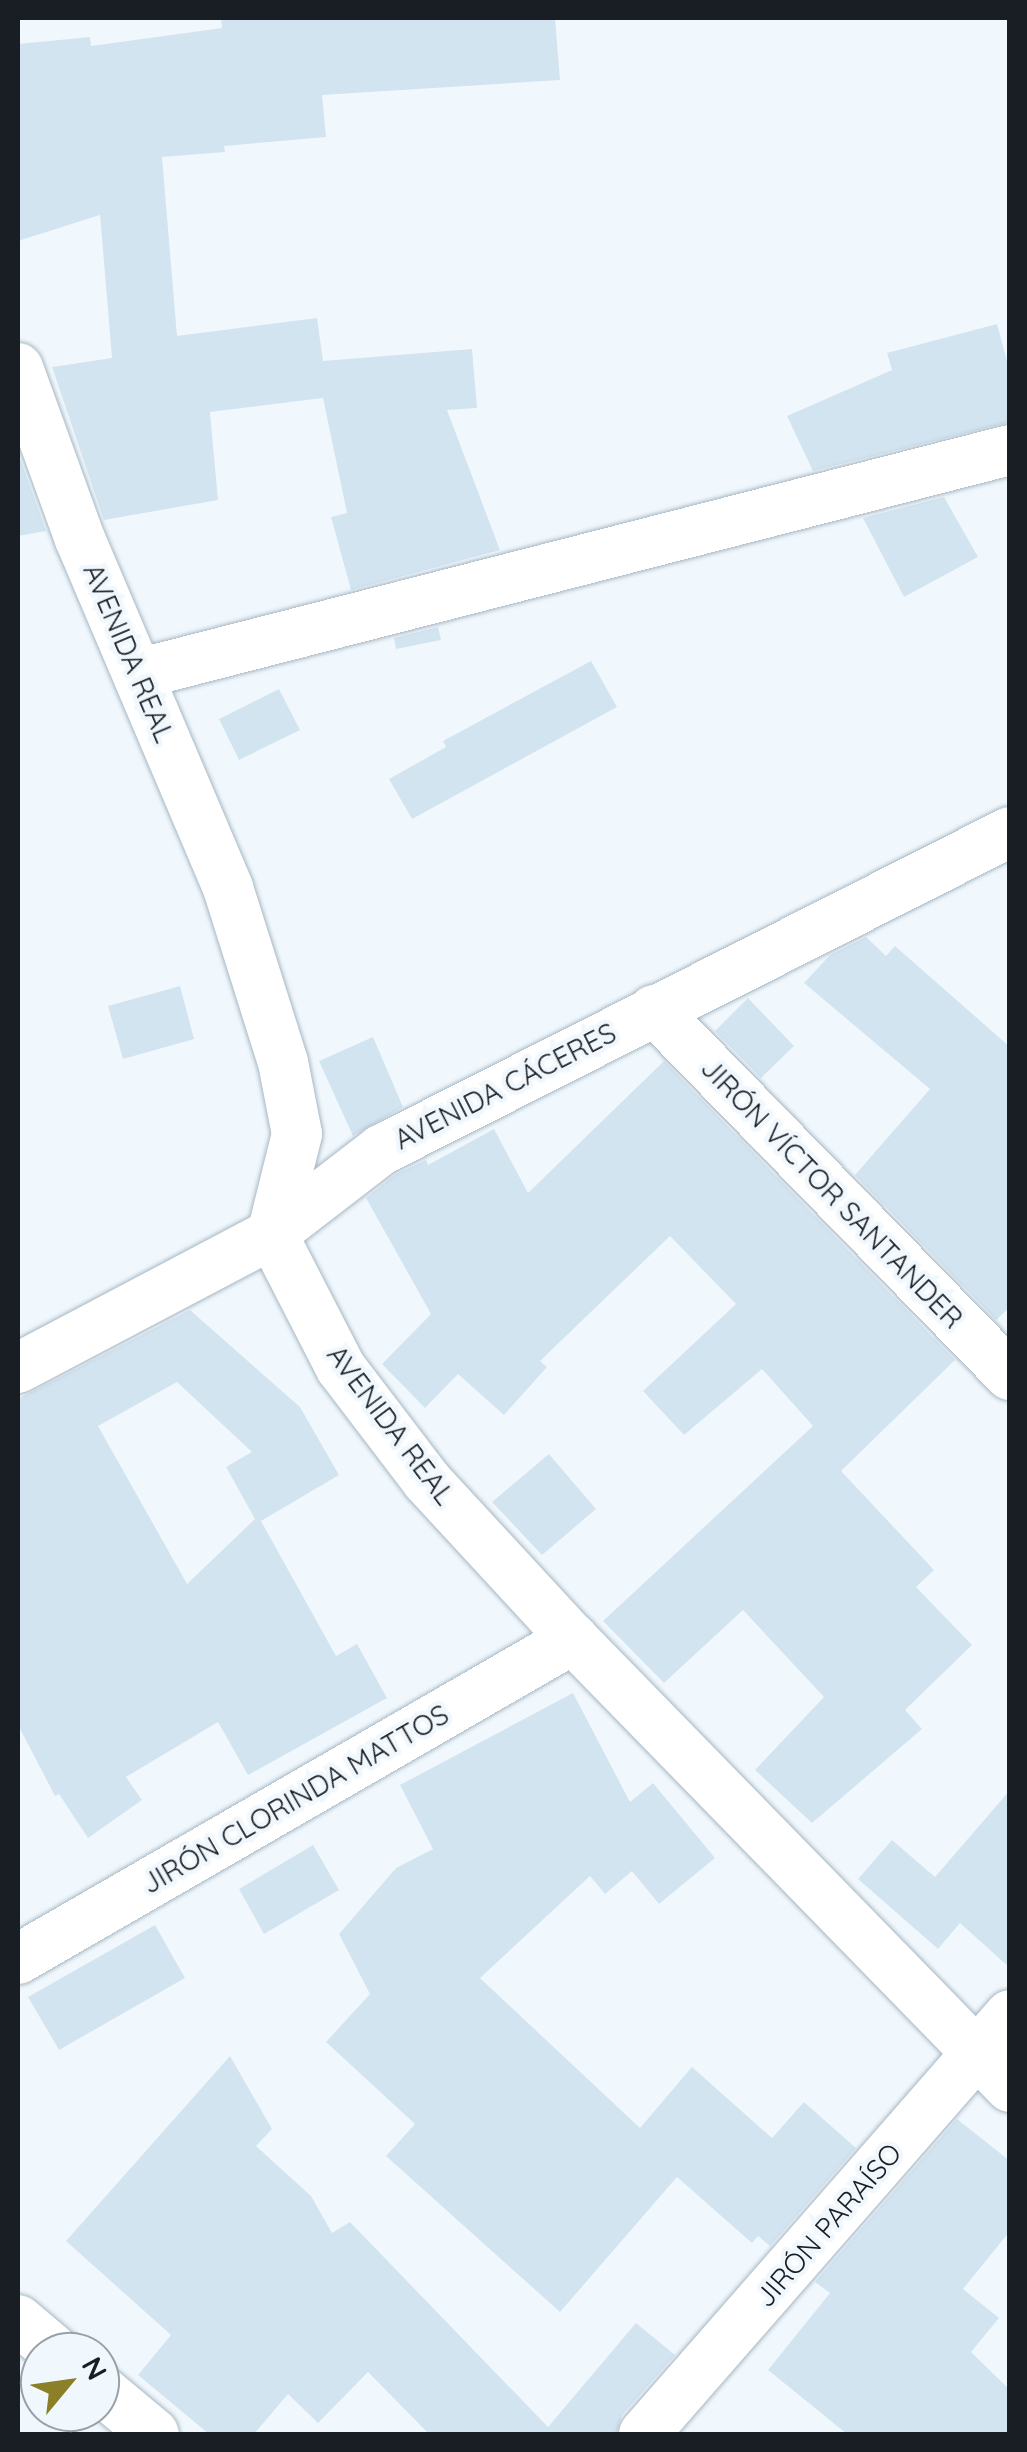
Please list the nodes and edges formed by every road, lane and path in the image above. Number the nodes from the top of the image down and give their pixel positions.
1 (18, 368) edge
2 (1010, 450) edge
3 (138, 674) junction
4 (1010, 832) edge
5 (654, 1010) junction
6 (272, 1234) junction
7 (18, 1368) edge
8 (1010, 1375) edge
9 (573, 1639) junction
10 (18, 1959) edge
11 (1010, 2015) edge
12 (994, 2070) edge
13 (120, 2406) edge
14 (154, 2434) edge
15 (644, 2434) edge

1 - 3 street, AVENIDA REAL
2 - 3 street
3 - 6 street, AVENIDA REAL
4 - 5 street, AVENIDA CÁCERES
5 - 6 street, AVENIDA CÁCERES
5 - 8 street, JIRÓN VÍCTOR SANTANDER
6 - 7 street, AVENIDA CÁCERES
6 - 9 street, AVENIDA REAL
9 - 10 street, JIRÓN CLORINDA MATTOS
9 - 12 street, AVENIDA REAL
11 - 12 street, JIRÓN PARAÍSO
12 - 15 street, JIRÓN PARAÍSO
13 - 14 street

